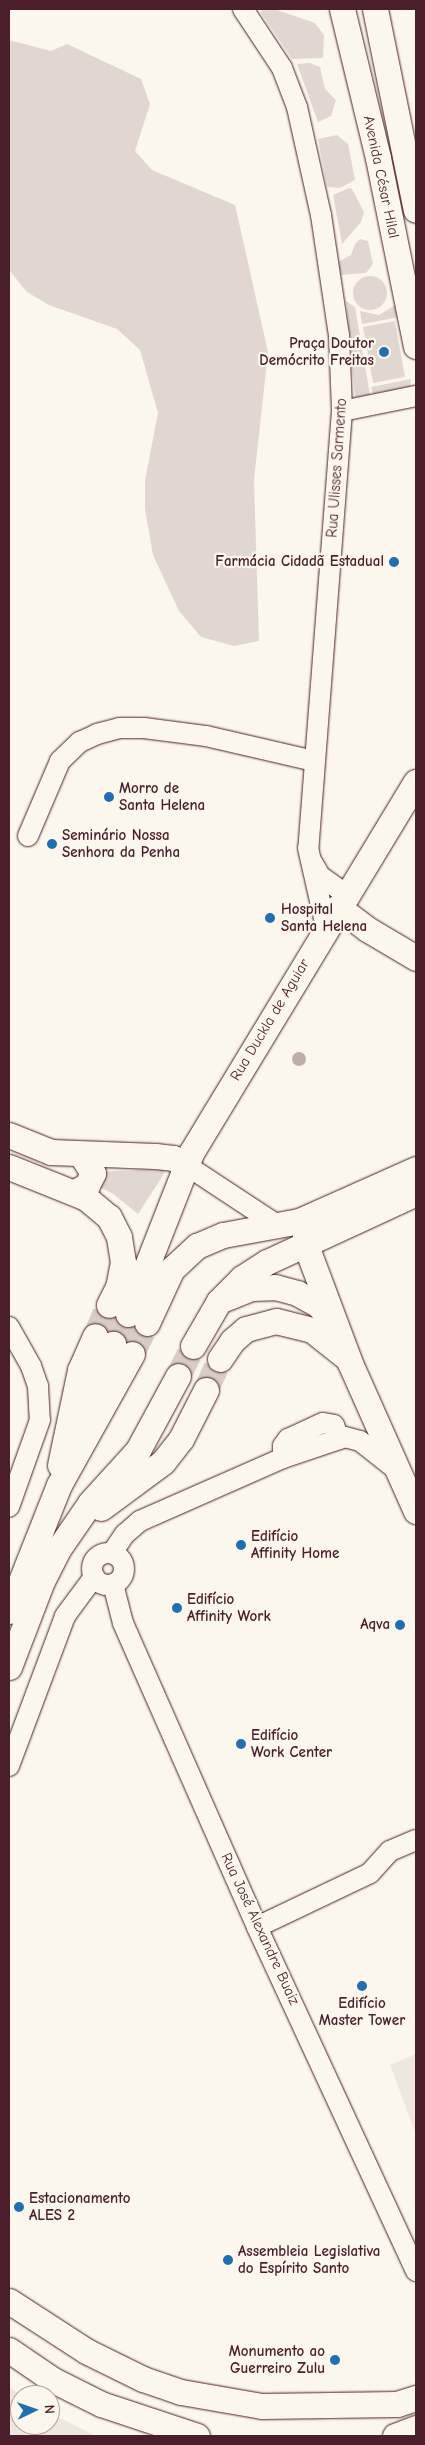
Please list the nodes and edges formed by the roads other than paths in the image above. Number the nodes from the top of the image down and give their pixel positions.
1 (243, 9) edge
2 (345, 9) edge
3 (375, 9) edge
4 (381, 45) junction
5 (416, 210) edge
6 (416, 346) edge
7 (416, 396) edge
8 (342, 410) junction
9 (314, 760) junction
10 (416, 782) edge
11 (28, 836) dead end
12 (308, 855) junction
13 (337, 909) junction
14 (416, 958) edge
15 (9, 1135) edge
16 (82, 1156) junction
17 (186, 1165) junction
18 (9, 1166) edge
19 (416, 1169) edge
20 (75, 1192) junction
21 (416, 1193) edge
22 (320, 1212) junction
23 (280, 1227) junction
24 (305, 1243) junction
25 (219, 1301) junction
26 (128, 1314) junction
27 (333, 1321) junction
28 (9, 1327) edge
29 (193, 1346) tunnel mouth
30 (220, 1360) tunnel mouth
31 (350, 1363) junction
32 (178, 1376) tunnel mouth
33 (206, 1390) tunnel mouth
34 (400, 1473) junction
35 (9, 1507) edge
36 (416, 1510) edge
37 (49, 1511) junction
38 (59, 1548) junction
39 (112, 1553) junction
40 (94, 1577) junction
41 (113, 1584) junction
42 (16, 1618) edge
43 (9, 1667) edge
44 (9, 1766) edge
45 (416, 1840) edge
46 (258, 1927) junction
47 (416, 2271) edge
48 (9, 2301) edge
49 (9, 2350) edge
50 (416, 2398) edge
51 (416, 2428) edge
52 (198, 2436) edge
53 (395, 2436) edge

1 - 8 street, Rua Ulisses Sarmento
2 - 4 main road
2 - 6 main road, Avenida César Hilal
3 - 4 main road, Avenida César Hilal
4 - 5 main road, Avenida César Hilal
7 - 8 street
8 - 9 street, Rua Ulisses Sarmento
9 - 11 street
9 - 12 street, Rua Ulisses Sarmento
10 - 13 main road, Rua Duckla de Aguiar
12 - 13 street, Rua Ulisses Sarmento
12 - 13 street
13 - 14 main road
13 - 17 main road, Rua Duckla de Aguiar
15 - 16 main road
16 - 17 main road
16 - 20 main road
17 - 23 street
17 - 26 main road, Rua Duckla de Aguiar
18 - 20 main road
19 - 22 main road
20 - 26 main road
21 - 24 main road
22 - 23 main road
22 - 24 main road
23 - 26 main road
24 - 25 main road
24 - 27 main road
25 - 27 main road
25 - 29 main road
27 - 31 main road
28 - 35 street
30 - 31 main road
31 - 34 main road
32 - 38 main road
33 - 38 main road
34 - 36 main road
34 - 39 street
37 - 37 main road
37 - 42 main road
38 - 42 main road
39 - 40 street
39 - 41 street
40 - 41 street
40 - 44 street
41 - 46 street, Rua José Alexandre Buaiz
42 - 43 main road
45 - 46 street
46 - 47 street, Rua José Alexandre Buaiz
48 - 50 main road
49 - 52 main road
51 - 53 main road

